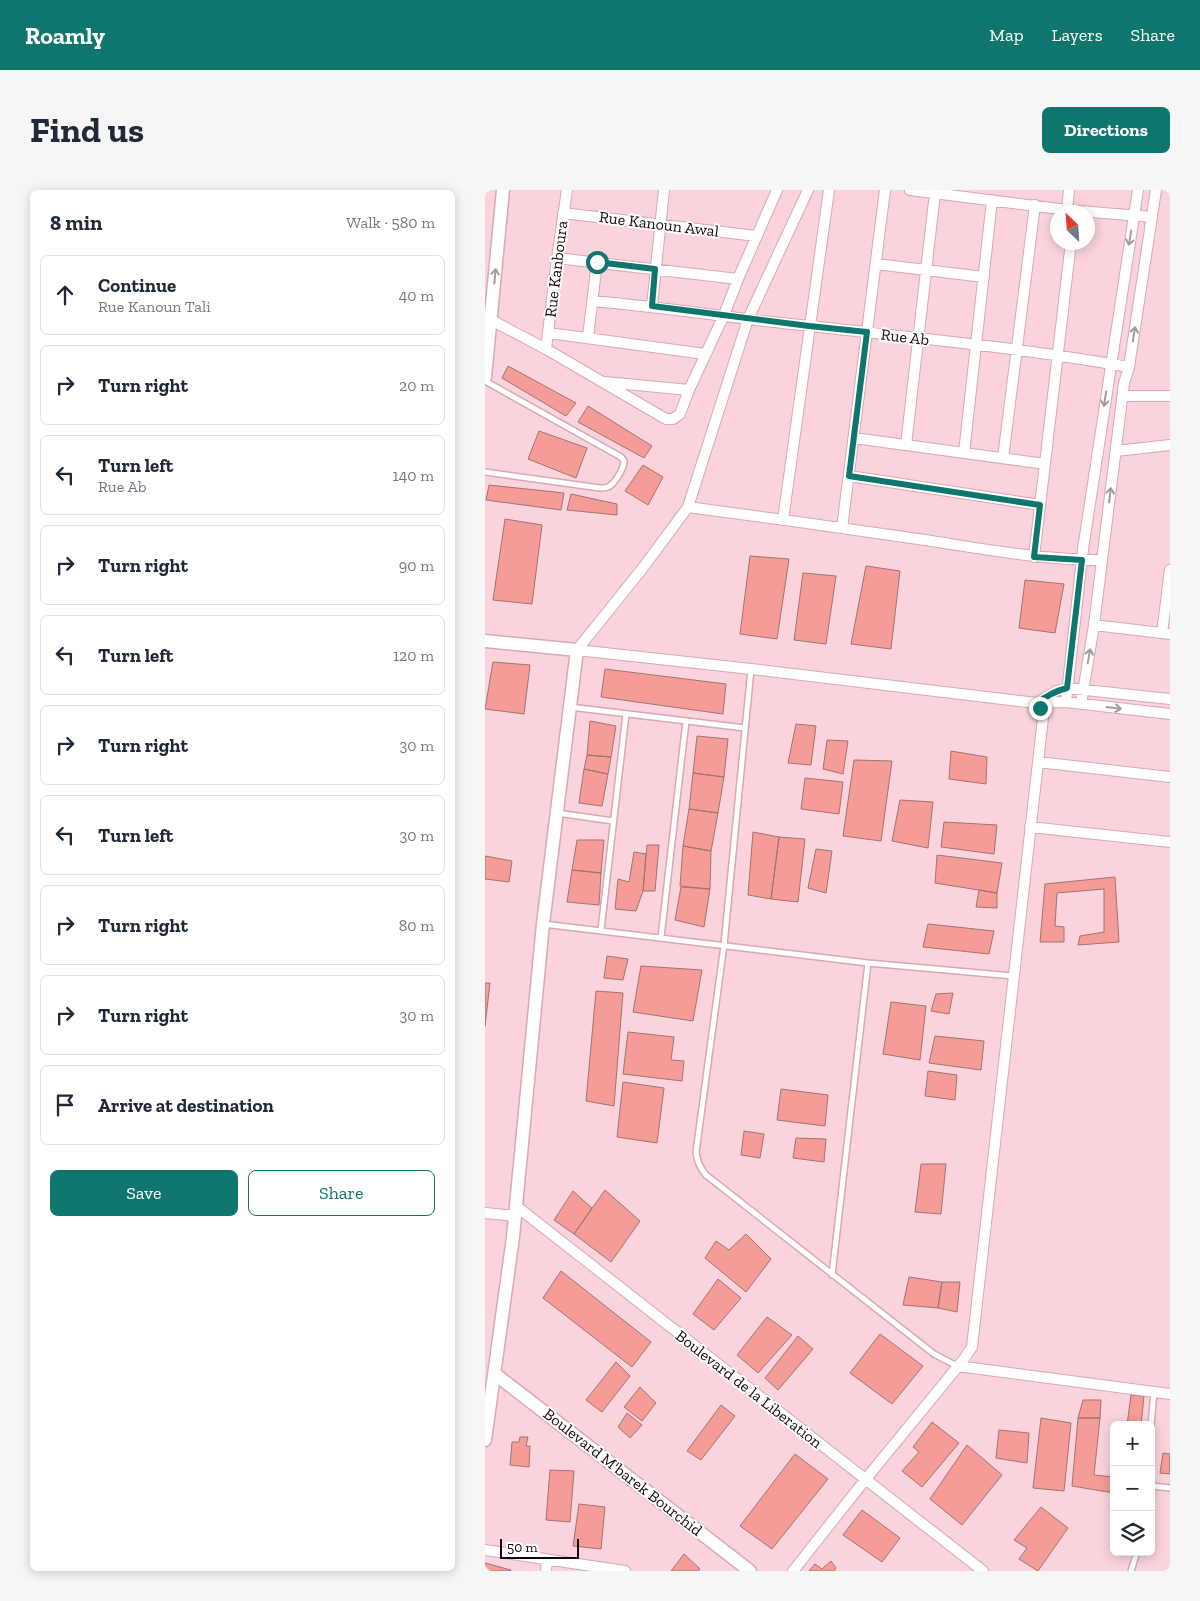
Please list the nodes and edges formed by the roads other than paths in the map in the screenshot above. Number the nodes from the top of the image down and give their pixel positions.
1 (503, 190) edge
2 (567, 190) edge
3 (664, 190) edge
4 (777, 190) edge
5 (808, 190) edge
6 (829, 190) edge
7 (885, 190) edge
8 (910, 190) edge
9 (1069, 190) edge
10 (1137, 190) edge
11 (1156, 190) edge
12 (935, 193) junction
13 (992, 200) junction
14 (1035, 205) junction
15 (1071, 205) edge
16 (1050, 207) edge
17 (563, 213) junction
18 (1095, 213) edge
19 (1134, 216) junction
20 (1153, 217) junction
21 (661, 224) junction
22 (756, 236) junction
23 (1070, 250) edge
24 (557, 258) junction
25 (597, 262) junction
26 (876, 264) junction
27 (655, 269) junction
28 (926, 270) junction
29 (984, 277) junction
30 (738, 279) junction
31 (592, 301) junction
32 (652, 306) junction
33 (724, 315) junction
34 (747, 319) junction
35 (488, 320) edge
36 (809, 326) junction
37 (867, 332) junction
38 (549, 333) junction
39 (588, 337) junction
40 (917, 338) junction
41 (976, 346) junction
42 (546, 349) junction
43 (1016, 351) junction
44 (705, 354) junction
45 (1058, 356) junction
46 (1110, 363) junction
47 (1129, 367) junction
48 (485, 376) edge
49 (485, 381) edge
50 (602, 382) junction
51 (689, 390) junction
52 (1123, 396) junction
53 (1170, 396) edge
54 (854, 438) junction
55 (907, 445) junction
56 (1170, 445) edge
57 (1116, 451) junction
58 (964, 453) junction
59 (1003, 458) junction
60 (1045, 464) junction
61 (485, 472) edge
62 (849, 476) junction
63 (1040, 505) junction
64 (688, 508) junction
65 (783, 520) junction
66 (842, 528) junction
67 (1034, 557) junction
68 (1082, 560) junction
69 (1103, 560) junction
70 (1170, 570) edge
71 (1094, 626) junction
72 (1166, 633) edge
73 (485, 641) edge
74 (577, 650) junction
75 (751, 669) junction
76 (1067, 688) junction
77 (1083, 689) junction
78 (1170, 699) edge
79 (1066, 702) junction
80 (1036, 704) junction
81 (1081, 704) junction
82 (570, 707) junction
83 (625, 714) junction
84 (1170, 714) edge
85 (686, 721) junction
86 (745, 728) junction
87 (1037, 762) junction
88 (1170, 777) edge
89 (556, 813) junction
90 (613, 821) junction
91 (1030, 828) junction
92 (1170, 842) edge
93 (543, 924) junction
94 (601, 930) junction
95 (661, 937) junction
96 (724, 945) junction
97 (868, 963) junction
98 (1013, 976) junction
99 (515, 1211) junction
100 (485, 1213) edge
101 (832, 1275) junction
102 (957, 1366) junction
103 (495, 1374) junction
104 (1154, 1392) junction
105 (1170, 1394) edge
106 (1151, 1421) edge
107 (485, 1440) edge
108 (865, 1480) junction
109 (1155, 1486) edge
110 (1170, 1488) edge
111 (485, 1550) edge
112 (1136, 1556) edge
113 (546, 1566) edge
114 (625, 1571) edge
115 (750, 1571) edge
116 (793, 1571) edge
117 (983, 1571) edge
118 (1131, 1571) edge

35 -> 1 street
2 - 17 street, Rue Kanboura
3 - 21 street
4 - 22 street
5 - 34 street
6 - 36 street
7 - 26 street
8 - 12 street
9 - 15 street
10 - 19 street
11 - 20 street
12 - 13 street
12 - 28 street
13 - 14 street
13 - 29 street
14 - 16 street
14 - 43 street
17 - 21 street, Rue Kanoun Awal
17 - 24 street, Rue Kanboura
18 - 19 street
19 - 20 street
19 -> 46 street
47 -> 20 street
21 - 22 street, Rue Kanoun Awal
21 - 27 street
22 - 30 street
23 - 45 street
24 - 25 street
24 - 38 street, Rue Kanboura
25 - 27 street
25 - 31 street
26 - 28 street
26 - 37 street
27 - 30 street
27 - 32 street
28 - 29 street
28 - 40 street
29 - 41 street
30 - 33 street
31 - 32 street, Rue Ab
31 - 39 street
32 - 33 street, Rue Ab
33 - 34 street, Rue Ab
33 - 44 street
34 - 36 street, Rue Ab
34 - 64 street
35 - 42 street
35 - 48 street
36 - 37 street, Rue Ab
36 - 65 street
37 - 40 street, Rue Ab
37 - 54 street
38 - 39 street
38 - 42 street, Rue Kanboura
39 - 44 street
40 - 41 street, Rue Ab
40 - 55 street
41 - 43 street, Rue Ab
41 - 58 street
42 - 50 street
43 - 45 street, Rue Ab
43 - 59 street
44 - 51 street
45 - 46 street, Rue Ab
45 - 60 street
46 - 47 street, Rue Ab
46 -> 68 street
47 - 52 street
49 - 61 lane
50 - 51 street
50 - 51 street
52 - 53 street
52 - 57 street
54 - 55 street
54 - 62 street
55 - 58 street
56 - 57 street
69 -> 57 street
58 - 59 street
59 - 60 street
60 - 63 street
62 - 63 street
62 - 66 street
63 - 67 street
64 - 65 street
64 - 74 street
65 - 66 street
66 - 67 street
67 - 68 street
68 - 69 street
68 - 76 street
69 - 71 street
70 - 72 street
71 - 72 street
77 -> 71 street
73 - 74 street
74 - 75 street
74 - 82 street
75 - 80 street
75 - 86 lane
76 - 77 street
76 - 79 street
76 - 80 street
77 - 78 street
77 - 81 street
79 - 80 street
79 - 81 street
80 - 87 street
81 -> 84 street
82 - 83 lane
82 - 89 street
83 - 85 lane
83 - 90 lane
85 - 86 lane
85 - 95 lane
86 - 96 lane
87 - 88 street
87 - 91 street
89 - 90 lane
89 - 93 street
90 - 94 lane
91 - 92 street
91 - 98 street
93 - 94 lane
93 - 99 street
94 - 95 lane
95 - 96 lane
96 - 97 lane
96 - 101 lane
97 - 98 lane
97 - 101 lane
98 - 102 street
99 - 100 street
99 - 103 street
99 - 108 street, Boulevard de la Liberation
101 - 102 lane
102 - 104 street
102 - 108 street
103 - 107 street
103 - 115 street, Boulevard M'barek Bourchid
104 - 105 street
104 - 106 lane
108 - 116 street
108 - 117 street, Boulevard de la Liberation
109 - 110 lane
111 - 113 street
112 - 118 lane
113 - 114 street

